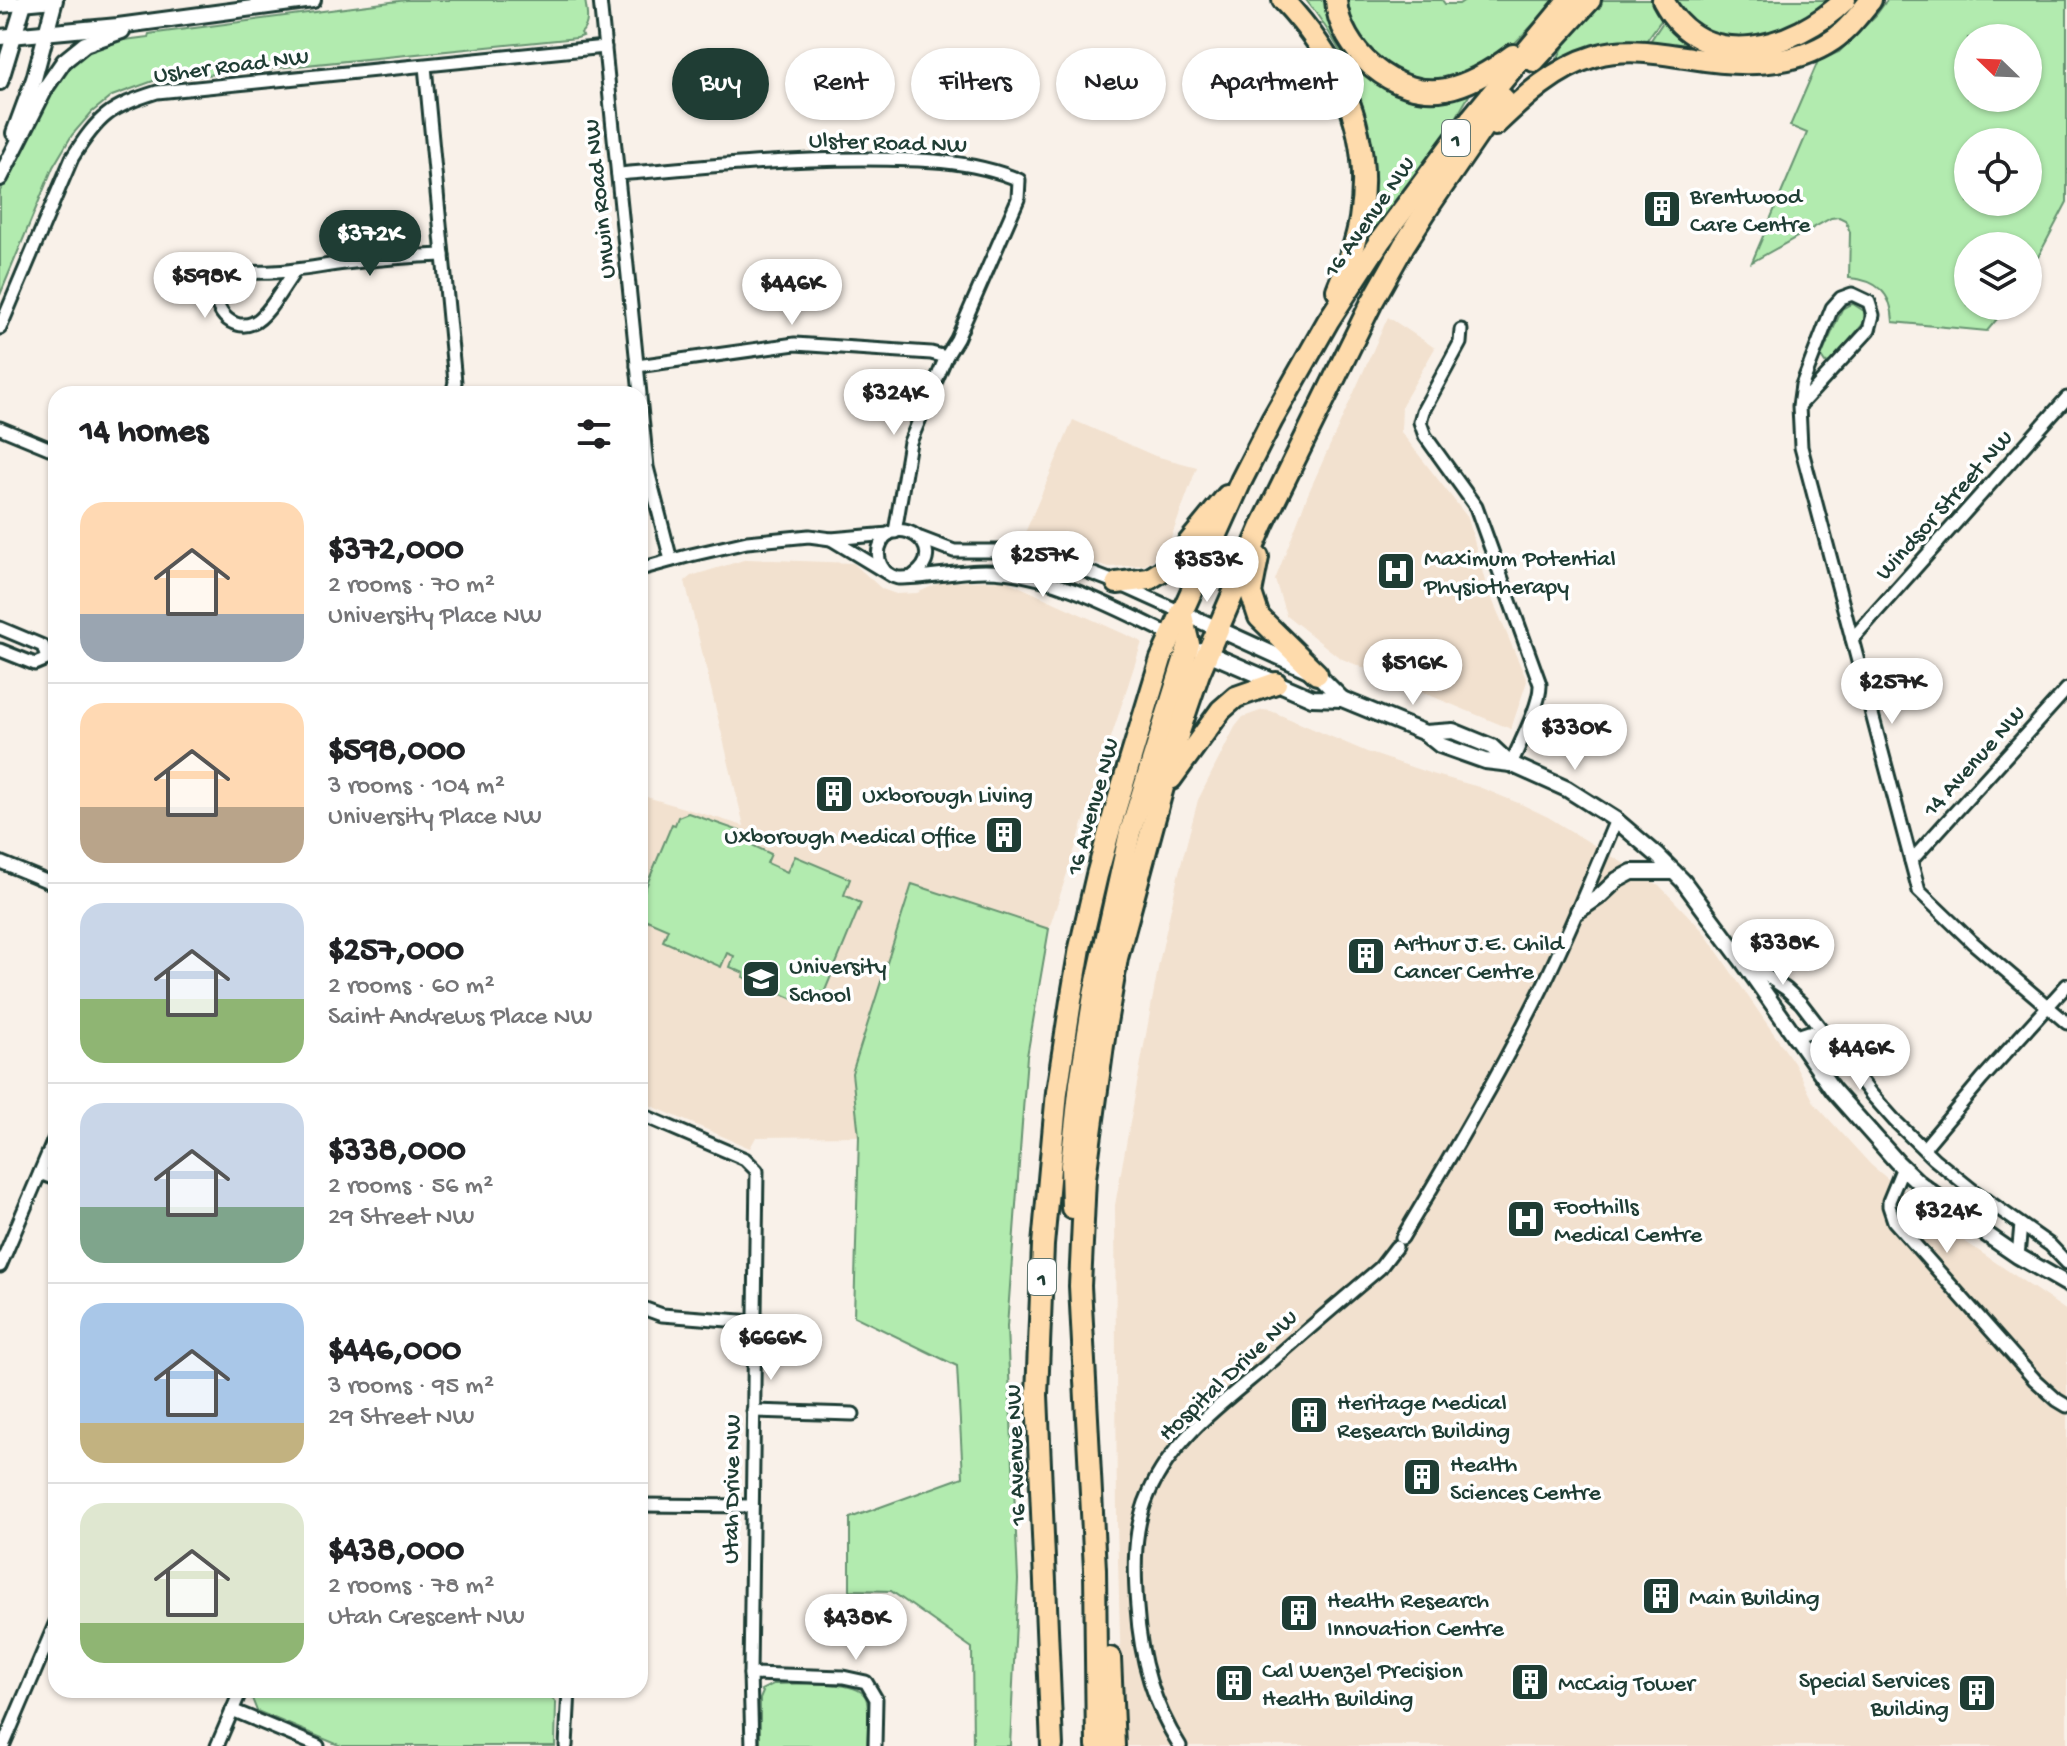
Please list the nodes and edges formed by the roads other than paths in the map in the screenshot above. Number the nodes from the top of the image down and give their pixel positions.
1 (54, 0) edge
2 (313, 0) edge
3 (600, 0) edge
4 (1283, 0) edge
5 (1336, 0) edge
6 (1569, 0) edge
7 (1590, 0) edge
8 (1663, 0) edge
9 (1845, 0) edge
10 (1871, 0) edge
11 (25, 2) edge
12 (0, 5) edge
13 (149, 22) junction
14 (47, 32) junction
15 (8, 37) edge
16 (1536, 38) junction
17 (605, 47) junction
18 (425, 66) junction
19 (0, 82) edge
20 (1463, 155) junction
21 (0, 170) edge
22 (618, 174) junction
23 (0, 178) edge
24 (443, 255) junction
25 (295, 271) junction
26 (1328, 321) junction
27 (0, 328) edge
28 (1461, 330) dead end
29 (946, 357) junction
30 (637, 366) junction
31 (454, 386) edge
32 (639, 386) edge
33 (2067, 398) edge
34 (1799, 406) junction
35 (0, 428) edge
36 (48, 448) edge
37 (648, 471) edge
38 (1241, 481) junction
39 (1263, 524) junction
40 (892, 533) junction
41 (920, 538) junction
42 (831, 539) junction
43 (671, 560) junction
44 (648, 567) edge
45 (885, 572) junction
46 (913, 576) junction
47 (1117, 583) junction
48 (1181, 612) junction
49 (0, 628) edge
50 (1217, 629) junction
51 (1852, 639) junction
52 (1189, 644) junction
53 (0, 650) edge
54 (1317, 674) junction
55 (1276, 683) junction
56 (2067, 689) edge
57 (1342, 699) junction
58 (1511, 764) junction
59 (1154, 820) junction
60 (1616, 820) junction
61 (1911, 861) junction
62 (0, 862) edge
63 (1674, 872) junction
64 (48, 882) edge
65 (1578, 911) junction
66 (1741, 959) junction
67 (2067, 985) edge
68 (2048, 1007) junction
69 (2067, 1023) edge
70 (1794, 1037) junction
71 (1830, 1040) junction
72 (648, 1117) edge
73 (1924, 1148) junction
74 (48, 1154) edge
75 (1903, 1167) junction
76 (40, 1173) junction
77 (48, 1176) edge
78 (2021, 1225) junction
79 (2018, 1256) junction
80 (2067, 1263) edge
81 (0, 1266) edge
82 (2067, 1284) edge
83 (1080, 1286) junction
84 (648, 1310) edge
85 (754, 1322) junction
86 (2067, 1406) edge
87 (753, 1411) junction
88 (853, 1414) dead end
89 (648, 1505) edge
90 (752, 1506) junction
91 (1095, 1569) junction
92 (48, 1641) edge
93 (750, 1674) junction
94 (237, 1698) edge
95 (569, 1698) edge
96 (232, 1710) junction
97 (3, 1746) edge
98 (217, 1746) edge
99 (318, 1746) edge
100 (566, 1746) edge
101 (752, 1746) edge
102 (875, 1746) edge
103 (1052, 1746) edge
104 (1097, 1746) edge
105 (1114, 1746) edge
106 (1180, 1746) edge

1 - 11 street
1 - 14 street
2 - 13 street
3 - 17 street, Unwin Road NW
4 - 26 highway
5 - 16 highway
6 - 16 highway, 16 Avenue NW / 1
7 - 20 highway, 16 Avenue NW / 1
8 - 9 highway
10 - 20 highway
11 - 12 street
11 - 15 street
13 - 14 street
13 - 23 street
14 - 15 street
14 - 21 street
15 - 19 street
16 - 26 highway, 16 Avenue NW / 1
17 - 18 street, Usher Road NW
17 - 22 street, Unwin Road NW
18 - 24 street
18 - 27 street, Usher Road NW
20 - 39 highway, 16 Avenue NW / 1
22 - 29 street, Ulster Road NW
22 - 30 street, Unwin Road NW
24 - 25 street
24 - 31 street
25 - 25 street
26 - 38 highway, 16 Avenue NW / 1
28 - 58 street
29 - 30 street
29 - 40 street, Ulster Road NW
30 - 32 street, Unwin Road NW
33 - 51 street, Windsor Street NW
34 - 34 street
34 - 51 street
35 - 36 street
37 - 43 street, Unwin Road NW
38 - 47 highway
38 - 48 highway, 16 Avenue NW / 1
39 - 50 highway, 16 Avenue NW / 1
39 - 54 highway
40 - 41 street
40 - 42 street
40 - 45 street
41 - 46 street
41 - 47 street
42 - 43 street
42 - 45 street
43 - 44 street
45 - 46 street
46 - 52 street
47 - 48 street
48 - 50 street
48 - 52 highway, 16 Avenue NW / 1
49 - 53 street
50 - 52 highway, 16 Avenue NW / 1
50 - 54 street
51 - 61 street
52 - 55 street
52 - 59 highway, 16 Avenue NW / 1
52 - 83 highway
52 - 103 highway, 16 Avenue NW / 1
54 - 57 street
55 - 57 street
55 - 59 highway
56 - 61 street, 14 Avenue NW
57 - 58 street
58 - 60 street
59 - 83 highway, 16 Avenue NW / 1
60 - 63 street
60 - 65 street, Hospital Drive NW
61 - 68 street
62 - 64 street
63 - 65 street
63 - 66 street
65 - 106 street, Hospital Drive NW
66 - 70 street
66 - 71 street
67 - 68 street
68 - 69 street
68 - 73 street
70 - 71 street
70 - 75 street
71 - 73 street
72 - 85 street, Utah Drive NW
73 - 78 street
74 - 76 street
75 - 79 street
75 - 86 street
76 - 77 street
76 - 81 street
78 - 79 street
78 - 80 street
79 - 82 street
83 - 91 highway, 16 Avenue NW / 1
84 - 85 street
85 - 87 street, Utah Drive NW
87 - 88 street
87 - 90 street, Utah Drive NW
89 - 90 street
90 - 93 street, Utah Drive NW
91 - 104 highway, 16 Avenue NW / 1
91 - 105 highway
92 - 97 street
93 - 101 street, Utah Drive NW
93 - 102 street
94 - 96 street
95 - 100 street
96 - 98 street
96 - 99 street

